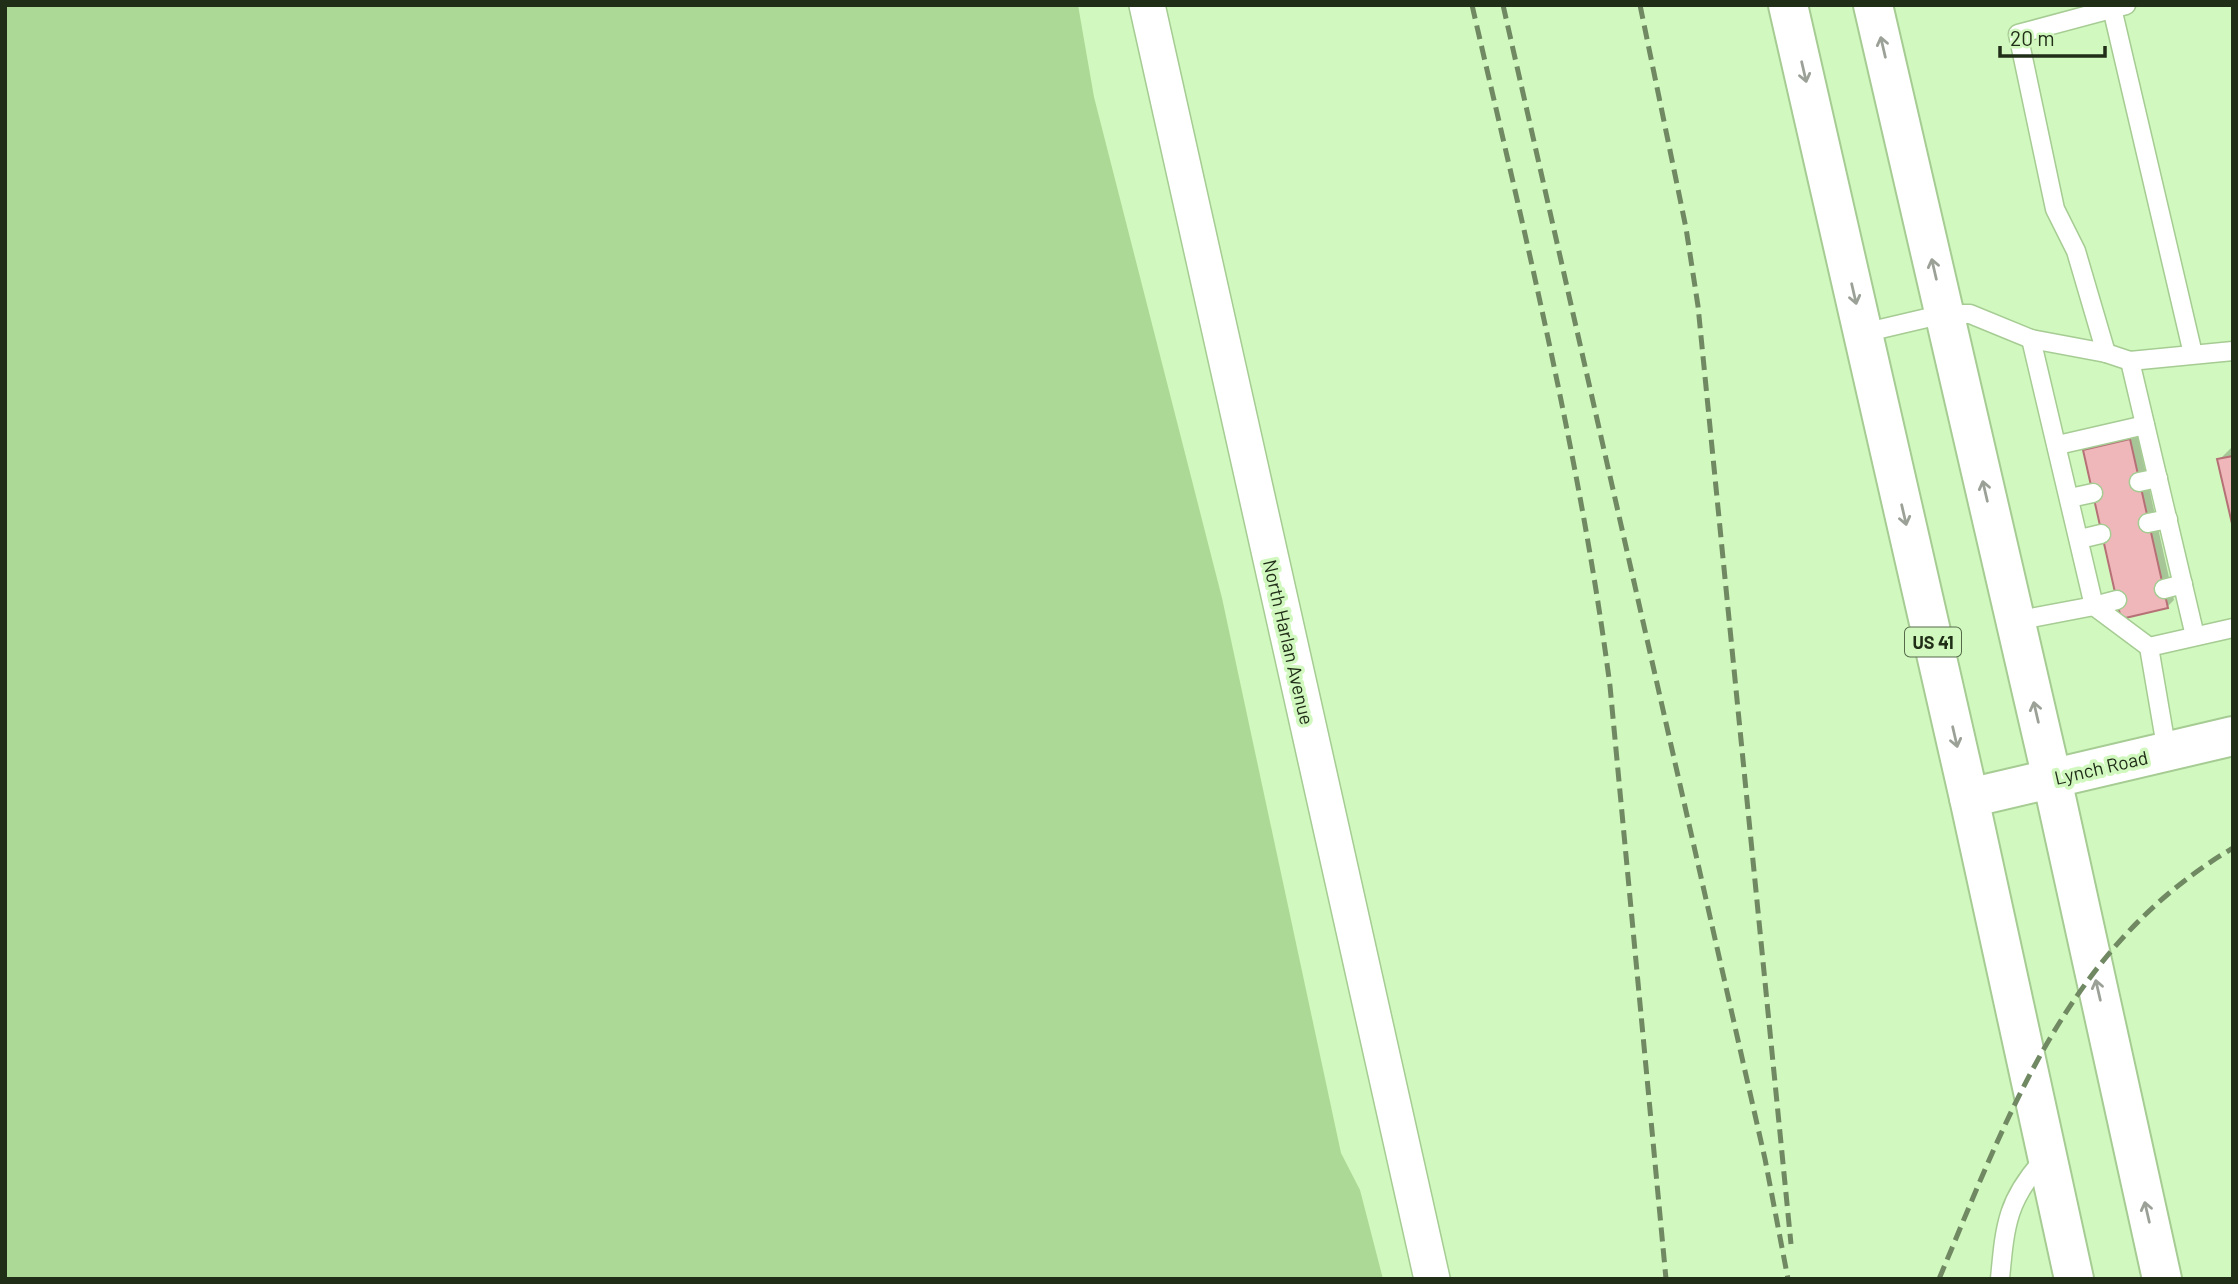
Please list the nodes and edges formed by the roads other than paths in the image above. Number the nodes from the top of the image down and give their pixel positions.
1 (1147, 5) edge
2 (1788, 5) edge
3 (1873, 5) edge
4 (2119, 7) edge
5 (1944, 314) junction
6 (1863, 333) junction
7 (2031, 339) junction
8 (2233, 351) edge
9 (2106, 353) junction
10 (2193, 355) junction
11 (2130, 361) junction
12 (2145, 425) junction
13 (2058, 445) junction
14 (2158, 478) junction
15 (2139, 482) dead end
16 (2092, 493) dead end
17 (2070, 498) junction
18 (2168, 519) junction
19 (2148, 523) dead end
20 (2101, 534) dead end
21 (2080, 539) junction
22 (2183, 584) junction
23 (2164, 589) dead end
24 (2117, 600) dead end
25 (2094, 606) junction
26 (2015, 621) junction
27 (2233, 628) edge
28 (2195, 636) junction
29 (2149, 647) junction
30 (2233, 736) edge
31 (2167, 752) junction
32 (2052, 779) junction
33 (1969, 798) junction
34 (2046, 1157) junction
35 (1432, 1279) edge
36 (2000, 1279) edge
37 (2074, 1279) edge
38 (2162, 1279) edge

1 - 35 street, North Harlan Avenue
2 -> 6 main road, US 41
5 -> 3 main road
4 - 9 lane
4 - 10 lane
5 - 6 lane
5 - 7 lane
26 -> 5 main road
6 -> 33 main road, US 41
7 - 9 lane
7 - 13 lane
8 - 10 lane
9 - 11 lane
10 - 11 lane
11 - 12 lane
12 - 13 lane
12 - 14 lane
13 - 17 lane
14 - 15 lane
14 - 18 lane
16 - 17 lane
17 - 21 lane
18 - 19 lane
18 - 22 lane
20 - 21 lane
21 - 25 lane
22 - 23 lane
22 - 28 lane
24 - 25 lane
25 - 26 lane
25 - 29 lane
32 -> 26 main road
27 - 28 lane
28 - 29 lane
29 - 31 lane
30 - 31 main road, Lynch Road
31 - 32 main road, Lynch Road
32 - 33 main road, Lynch Road
38 -> 32 main road
33 - 34 main road, US 41
34 - 36 lane
34 - 37 main road, US 41

